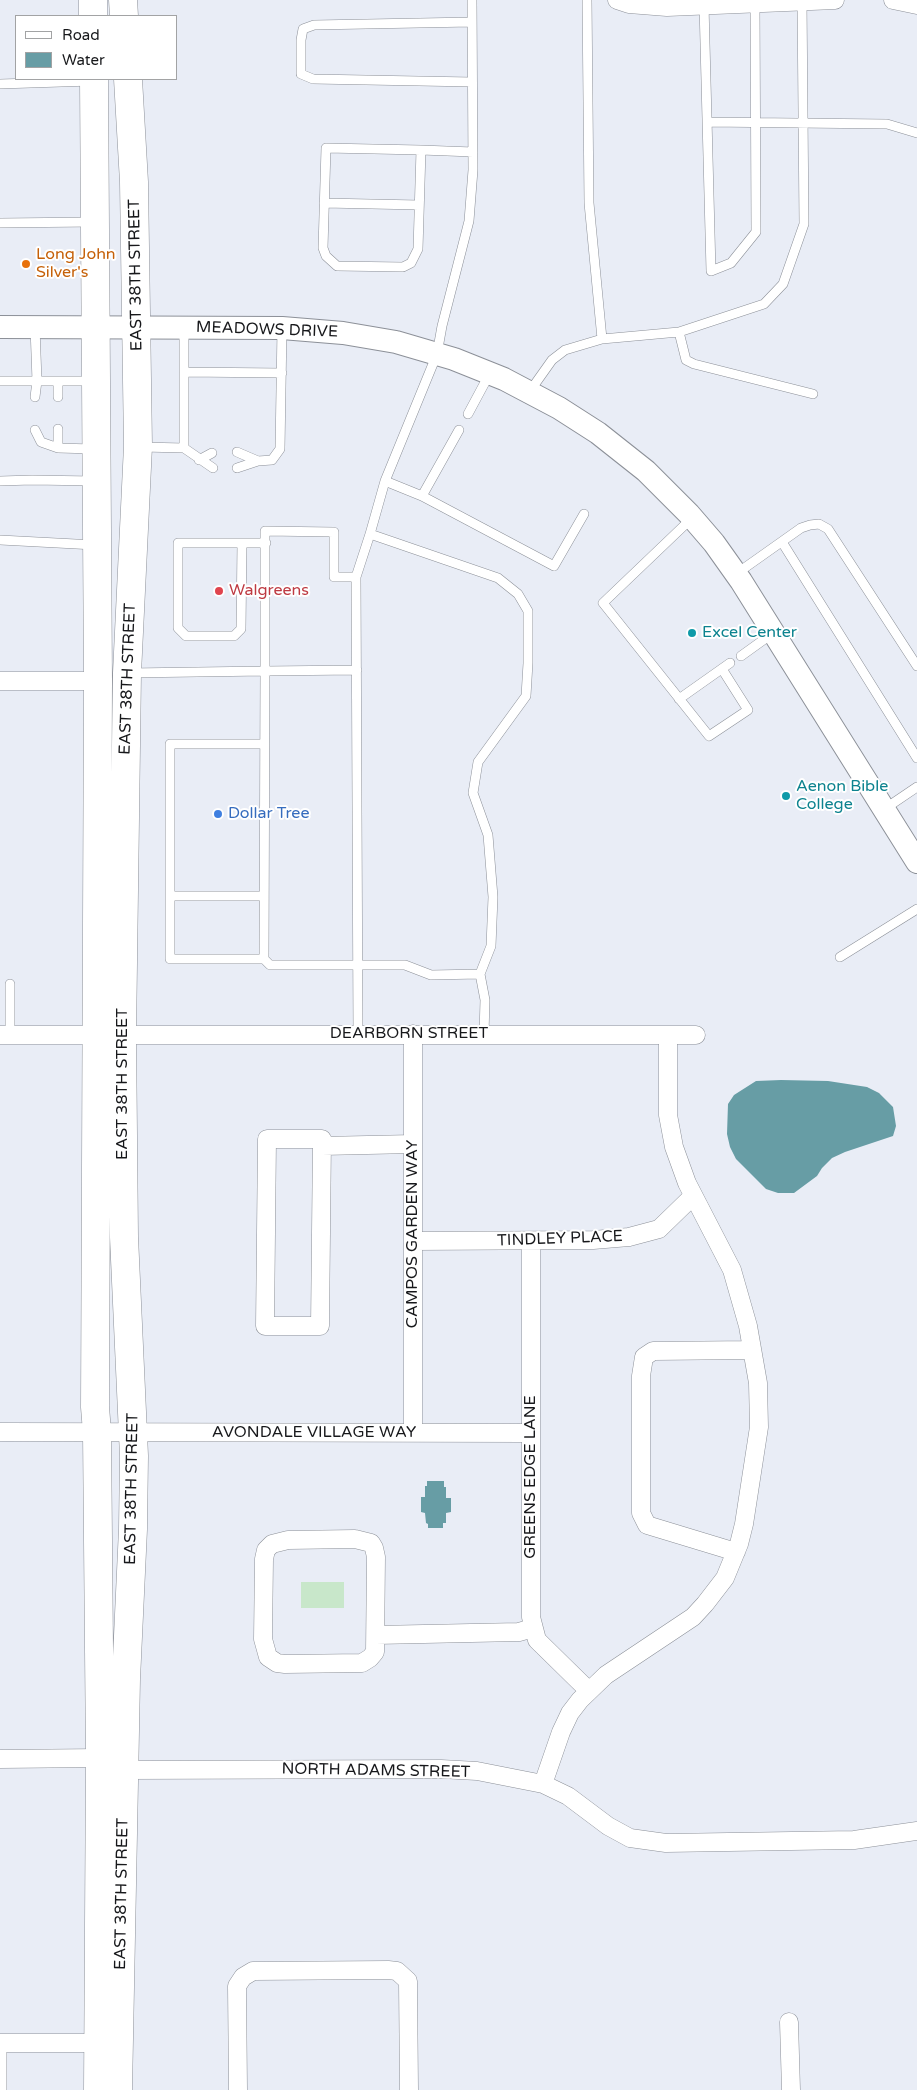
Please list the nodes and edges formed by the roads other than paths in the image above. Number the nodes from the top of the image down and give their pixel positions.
1 (93, 0) edge
2 (123, 0) edge
3 (472, 0) edge
4 (587, 0) edge
5 (617, 0) edge
6 (835, 0) edge
7 (893, 0) edge
8 (802, 2) junction
9 (755, 3) junction
10 (704, 5) junction
11 (917, 5) edge
12 (94, 15) edge
13 (124, 15) edge
14 (472, 22) junction
15 (94, 80) edge
16 (128, 80) edge
17 (472, 82) junction
18 (0, 84) edge
19 (707, 122) junction
20 (756, 122) junction
21 (803, 123) junction
22 (917, 133) edge
23 (421, 150) junction
24 (473, 152) junction
25 (324, 203) junction
26 (419, 205) junction
27 (95, 222) junction
28 (0, 223) edge
29 (0, 327) edge
30 (35, 327) junction
31 (96, 327) junction
32 (137, 327) junction
33 (184, 327) junction
34 (282, 328) junction
35 (679, 332) junction
36 (602, 339) junction
37 (437, 354) junction
38 (184, 372) junction
39 (282, 373) junction
40 (490, 373) junction
41 (0, 381) edge
42 (37, 381) junction
43 (58, 381) junction
44 (96, 381) junction
45 (530, 392) junction
46 (813, 394) dead end
47 (35, 398) dead end
48 (58, 398) dead end
49 (468, 414) dead end
50 (58, 429) dead end
51 (35, 430) dead end
52 (459, 430) dead end
53 (138, 446) junction
54 (58, 448) junction
55 (184, 448) junction
56 (97, 449) junction
57 (237, 452) dead end
58 (212, 453) dead end
59 (199, 460) junction
60 (258, 461) junction
61 (213, 468) dead end
62 (237, 468) dead end
63 (385, 480) junction
64 (0, 481) edge
65 (97, 481) junction
66 (422, 496) junction
67 (584, 514) dead end
68 (692, 517) junction
69 (370, 534) junction
70 (0, 540) edge
71 (782, 542) junction
72 (266, 543) junction
73 (242, 544) junction
74 (97, 545) junction
75 (736, 574) junction
76 (356, 577) junction
77 (773, 633) junction
78 (741, 656) dead end
79 (730, 663) dead end
80 (917, 666) edge
81 (722, 669) junction
82 (357, 670) junction
83 (265, 671) junction
84 (127, 673) junction
85 (0, 681) edge
86 (98, 681) junction
87 (679, 699) junction
88 (264, 744) junction
89 (917, 758) edge
90 (917, 787) edge
91 (883, 810) junction
92 (917, 862) edge
93 (170, 896) junction
94 (264, 896) junction
95 (917, 909) edge
96 (840, 957) dead end
97 (264, 959) junction
98 (357, 966) junction
99 (480, 974) junction
100 (10, 984) dead end
101 (358, 1034) junction
102 (413, 1034) junction
103 (484, 1034) junction
104 (5, 1035) edge
105 (109, 1035) junction
106 (668, 1035) junction
107 (696, 1035) dead end
108 (413, 1144) junction
109 (322, 1146) junction
110 (693, 1196) junction
111 (413, 1241) junction
112 (531, 1241) junction
113 (752, 1350) junction
114 (0, 1432) edge
115 (97, 1432) junction
116 (134, 1432) junction
117 (413, 1433) junction
118 (531, 1433) junction
119 (736, 1552) junction
120 (533, 1628) junction
121 (376, 1635) junction
122 (588, 1691) junction
123 (100, 1758) junction
124 (0, 1759) edge
125 (125, 1770) junction
126 (543, 1784) junction
127 (917, 1832) edge
128 (789, 2022) dead end
129 (1, 2043) edge
130 (99, 2043) junction
131 (2, 2090) edge
132 (98, 2090) edge
133 (118, 2090) edge
134 (238, 2090) edge
135 (409, 2090) edge
136 (791, 2090) edge

1 - 12 main road
2 - 13 main road
3 - 14 lane
4 - 36 lane
5 - 10 street
6 - 8 street
7 - 11 street
8 - 9 street
8 - 21 lane
9 - 10 street
9 - 20 lane
10 - 19 lane
14 - 17 lane
14 - 17 lane
15 - 18 lane
15 - 27 main road, EAST 38TH STREET
16 - 32 main road, EAST 38TH STREET
17 - 24 lane
19 - 20 lane
19 - 20 lane
20 - 21 lane
21 - 22 lane
21 - 35 lane
23 - 24 lane
23 - 25 lane
23 - 26 lane
24 - 37 lane
25 - 26 lane
25 - 26 lane
27 - 28 lane
27 - 31 main road, EAST 38TH STREET
29 - 30 street, MEADOWS DRIVE
30 - 31 street, MEADOWS DRIVE
30 - 42 lane
31 - 32 street, MEADOWS DRIVE
31 - 44 main road, EAST 38TH STREET
32 - 33 street, MEADOWS DRIVE
32 - 53 main road, EAST 38TH STREET
33 - 34 street, MEADOWS DRIVE
33 - 38 lane
34 - 37 street, MEADOWS DRIVE
34 - 39 lane
35 - 36 lane
35 - 46 lane
36 - 45 lane
37 - 40 street, MEADOWS DRIVE
37 - 63 lane
38 - 39 lane
38 - 55 lane
39 - 60 lane
40 - 45 street, MEADOWS DRIVE
40 - 49 lane
41 - 42 lane
42 - 43 lane
42 - 47 lane
43 - 44 lane
43 - 48 lane
44 - 56 main road, EAST 38TH STREET
45 - 68 street, MEADOWS DRIVE
50 - 54 lane
51 - 54 lane
52 - 66 lane
53 - 55 lane
53 - 84 main road, EAST 38TH STREET
54 - 56 lane
55 - 59 lane
56 - 65 main road, EAST 38TH STREET
57 - 60 lane
58 - 59 lane
59 - 61 lane
60 - 62 lane
63 - 66 lane
63 - 69 lane
64 - 65 lane
65 - 74 main road, EAST 38TH STREET
66 - 67 lane
68 - 75 street, MEADOWS DRIVE
68 - 87 lane
69 - 76 lane
69 - 99 lane
70 - 74 lane
71 - 75 lane
71 - 80 lane
71 - 89 lane
72 - 73 lane
72 - 76 lane
72 - 83 lane
73 - 73 lane
74 - 86 main road, EAST 38TH STREET
75 - 77 street, MEADOWS DRIVE
76 - 82 lane
77 - 78 lane
77 - 91 street, MEADOWS DRIVE
79 - 81 lane
81 - 87 lane
81 - 87 lane
82 - 83 lane
82 - 98 lane
83 - 84 lane
83 - 88 lane
84 - 105 main road, EAST 38TH STREET
85 - 86 street
86 - 105 main road, EAST 38TH STREET
88 - 93 lane
88 - 94 lane
90 - 91 lane
91 - 92 street, MEADOWS DRIVE
93 - 94 lane
93 - 97 lane
94 - 97 lane
95 - 96 lane
97 - 98 lane
98 - 99 lane
98 - 101 lane
99 - 103 lane
100 - 104 lane
101 - 102 street, DEARBORN STREET
101 - 105 street, DEARBORN STREET
102 - 103 street, DEARBORN STREET
102 - 108 street, CAMPOS GARDEN WAY
103 - 106 street, DEARBORN STREET
104 - 105 street, DEARBORN STREET
105 - 115 main road, EAST 38TH STREET
105 - 116 main road, EAST 38TH STREET
106 - 107 street, DEARBORN STREET
106 - 110 street
108 - 109 street
108 - 111 street, CAMPOS GARDEN WAY
109 - 109 street
110 - 112 street, TINDLEY PLACE
110 - 113 street
111 - 112 street, TINDLEY PLACE
111 - 117 street, CAMPOS GARDEN WAY
112 - 118 street, GREENS EDGE LANE
113 - 119 street
113 - 119 street
114 - 115 street, AVONDALE VILLAGE WAY
115 - 116 street, AVONDALE VILLAGE WAY
115 - 123 main road, EAST 38TH STREET
116 - 117 street, AVONDALE VILLAGE WAY
116 - 125 main road, EAST 38TH STREET
117 - 118 street, AVONDALE VILLAGE WAY
118 - 120 street, GREENS EDGE LANE
119 - 122 street
120 - 121 street
120 - 122 street, GREENS EDGE LANE
121 - 121 street
122 - 126 street
123 - 124 street
123 - 130 main road, EAST 38TH STREET
125 - 126 street, NORTH ADAMS STREET
125 - 133 main road, EAST 38TH STREET
126 - 127 street, NORTH ADAMS STREET
128 - 136 street
129 - 130 street
129 - 131 lane
130 - 132 main road, EAST 38TH STREET
134 - 135 street

